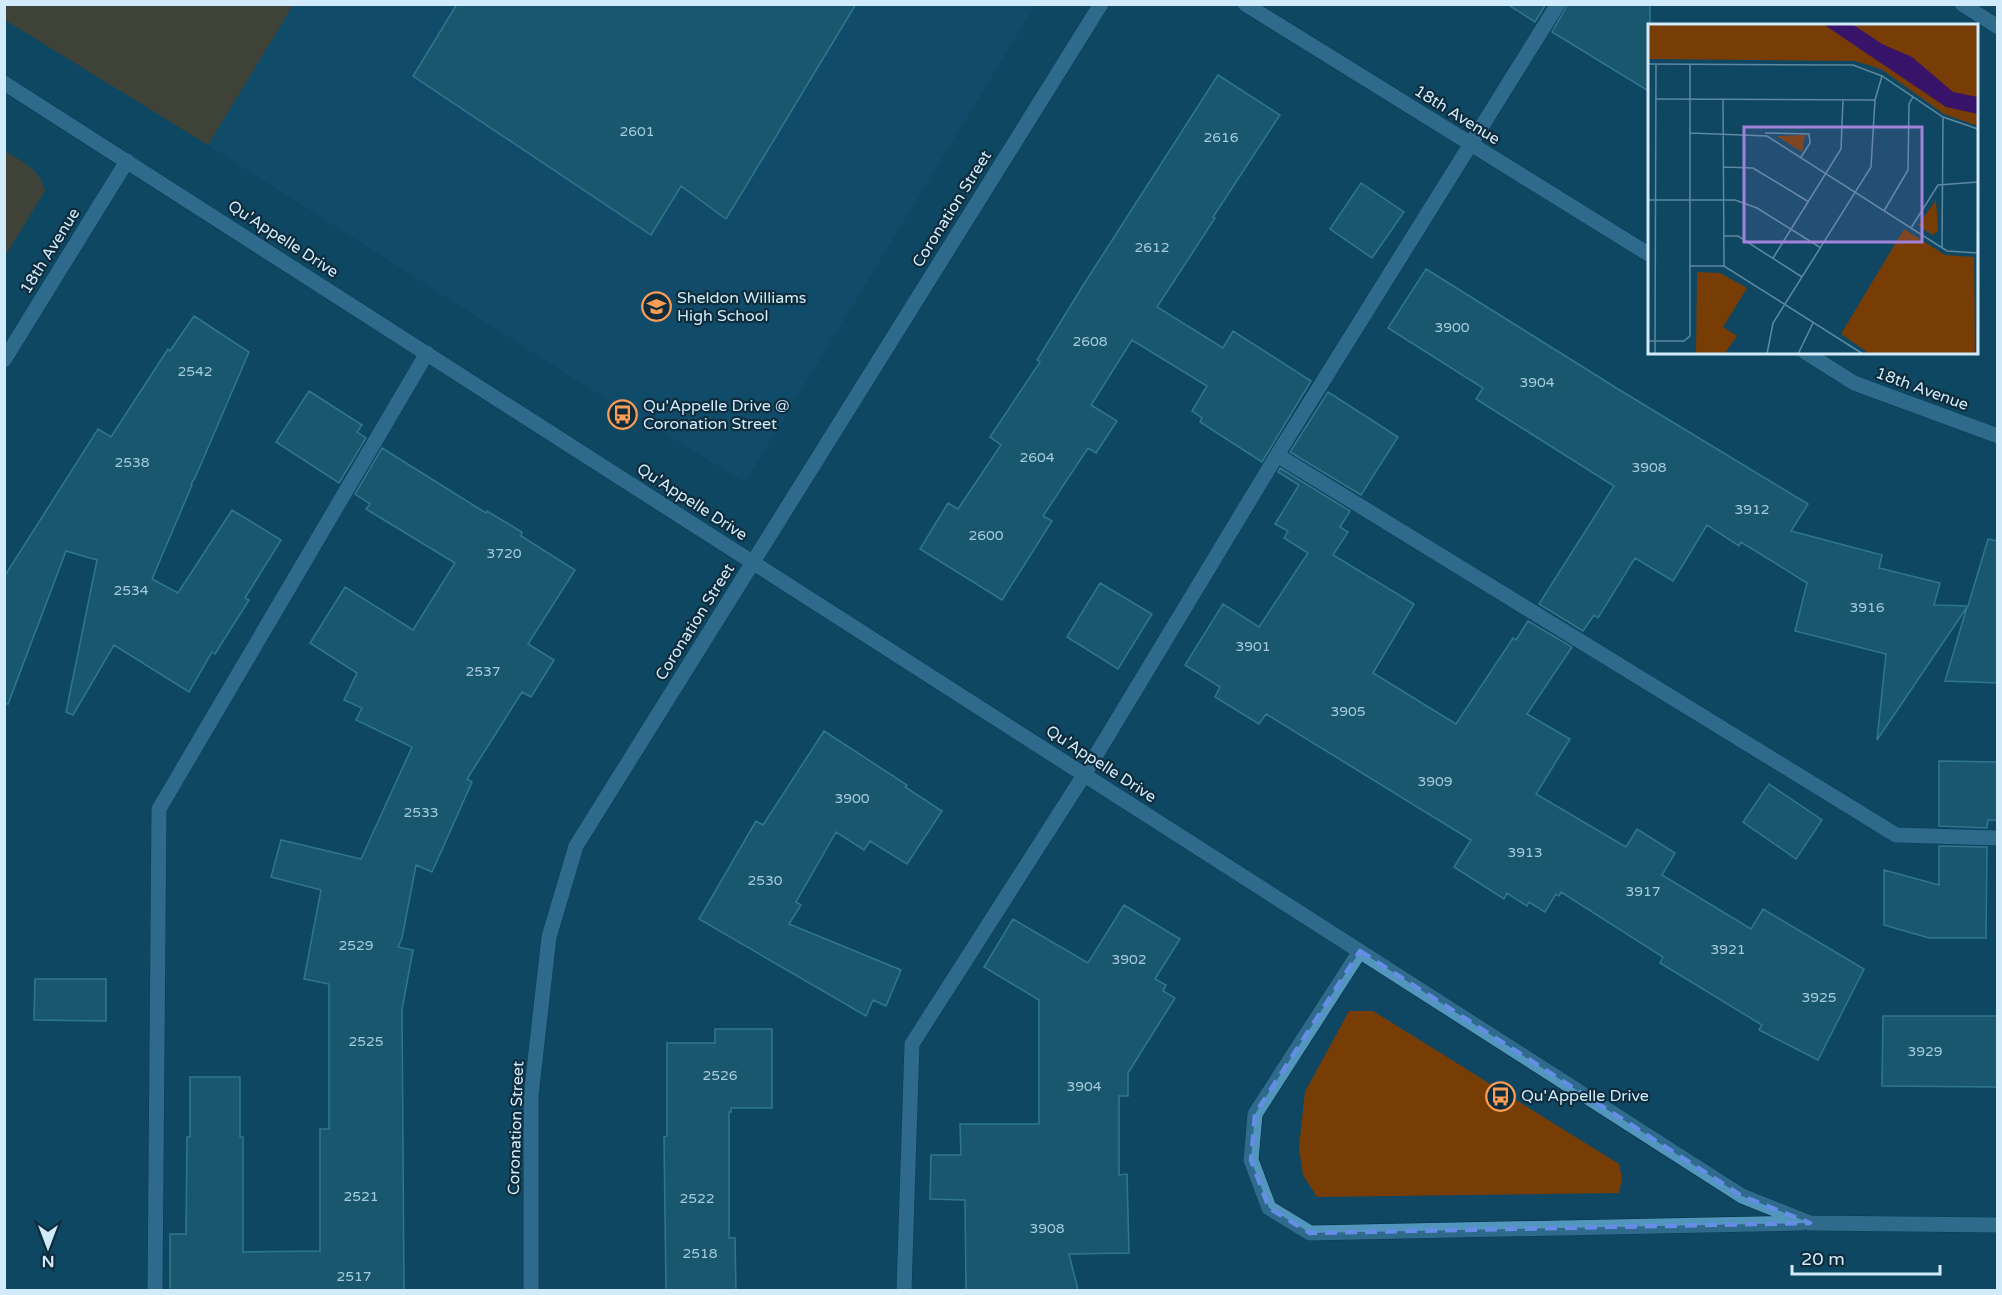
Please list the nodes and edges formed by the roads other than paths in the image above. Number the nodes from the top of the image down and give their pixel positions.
1 (1101, 4) edge
2 (1245, 4) edge
3 (1558, 4) edge
4 (1962, 4) edge
5 (1998, 27) edge
6 (4, 83) edge
7 (1472, 145) junction
8 (127, 161) junction
9 (1648, 254) edge
10 (427, 353) junction
11 (1808, 354) edge
12 (4, 360) edge
13 (1998, 436) edge
14 (1277, 455) junction
15 (753, 562) junction
16 (1084, 775) junction
17 (1998, 838) edge
18 (1360, 951) junction
19 (1810, 1223) junction
20 (1998, 1226) edge
21 (155, 1290) edge
22 (531, 1290) edge
23 (904, 1290) edge

1 - 15 street, Coronation Street
2 - 7 street, 18th Avenue
3 - 7 street
4 - 5 street
6 - 8 street, Qu'Appelle Drive
7 - 9 street, 18th Avenue
7 - 14 street
8 - 10 street, Qu'Appelle Drive
8 - 12 street, 18th Avenue
10 - 15 street, Qu'Appelle Drive
10 - 21 street
11 - 13 street, 18th Avenue
14 - 16 street
14 - 17 street
15 - 16 street, Qu'Appelle Drive
15 - 22 street, Coronation Street
16 - 18 street, Qu'Appelle Drive
16 - 23 street
18 - 19 street, Qu'Appelle Drive
18 - 19 street, Qu'Appelle Drive
19 - 20 street, Qu'Appelle Drive

